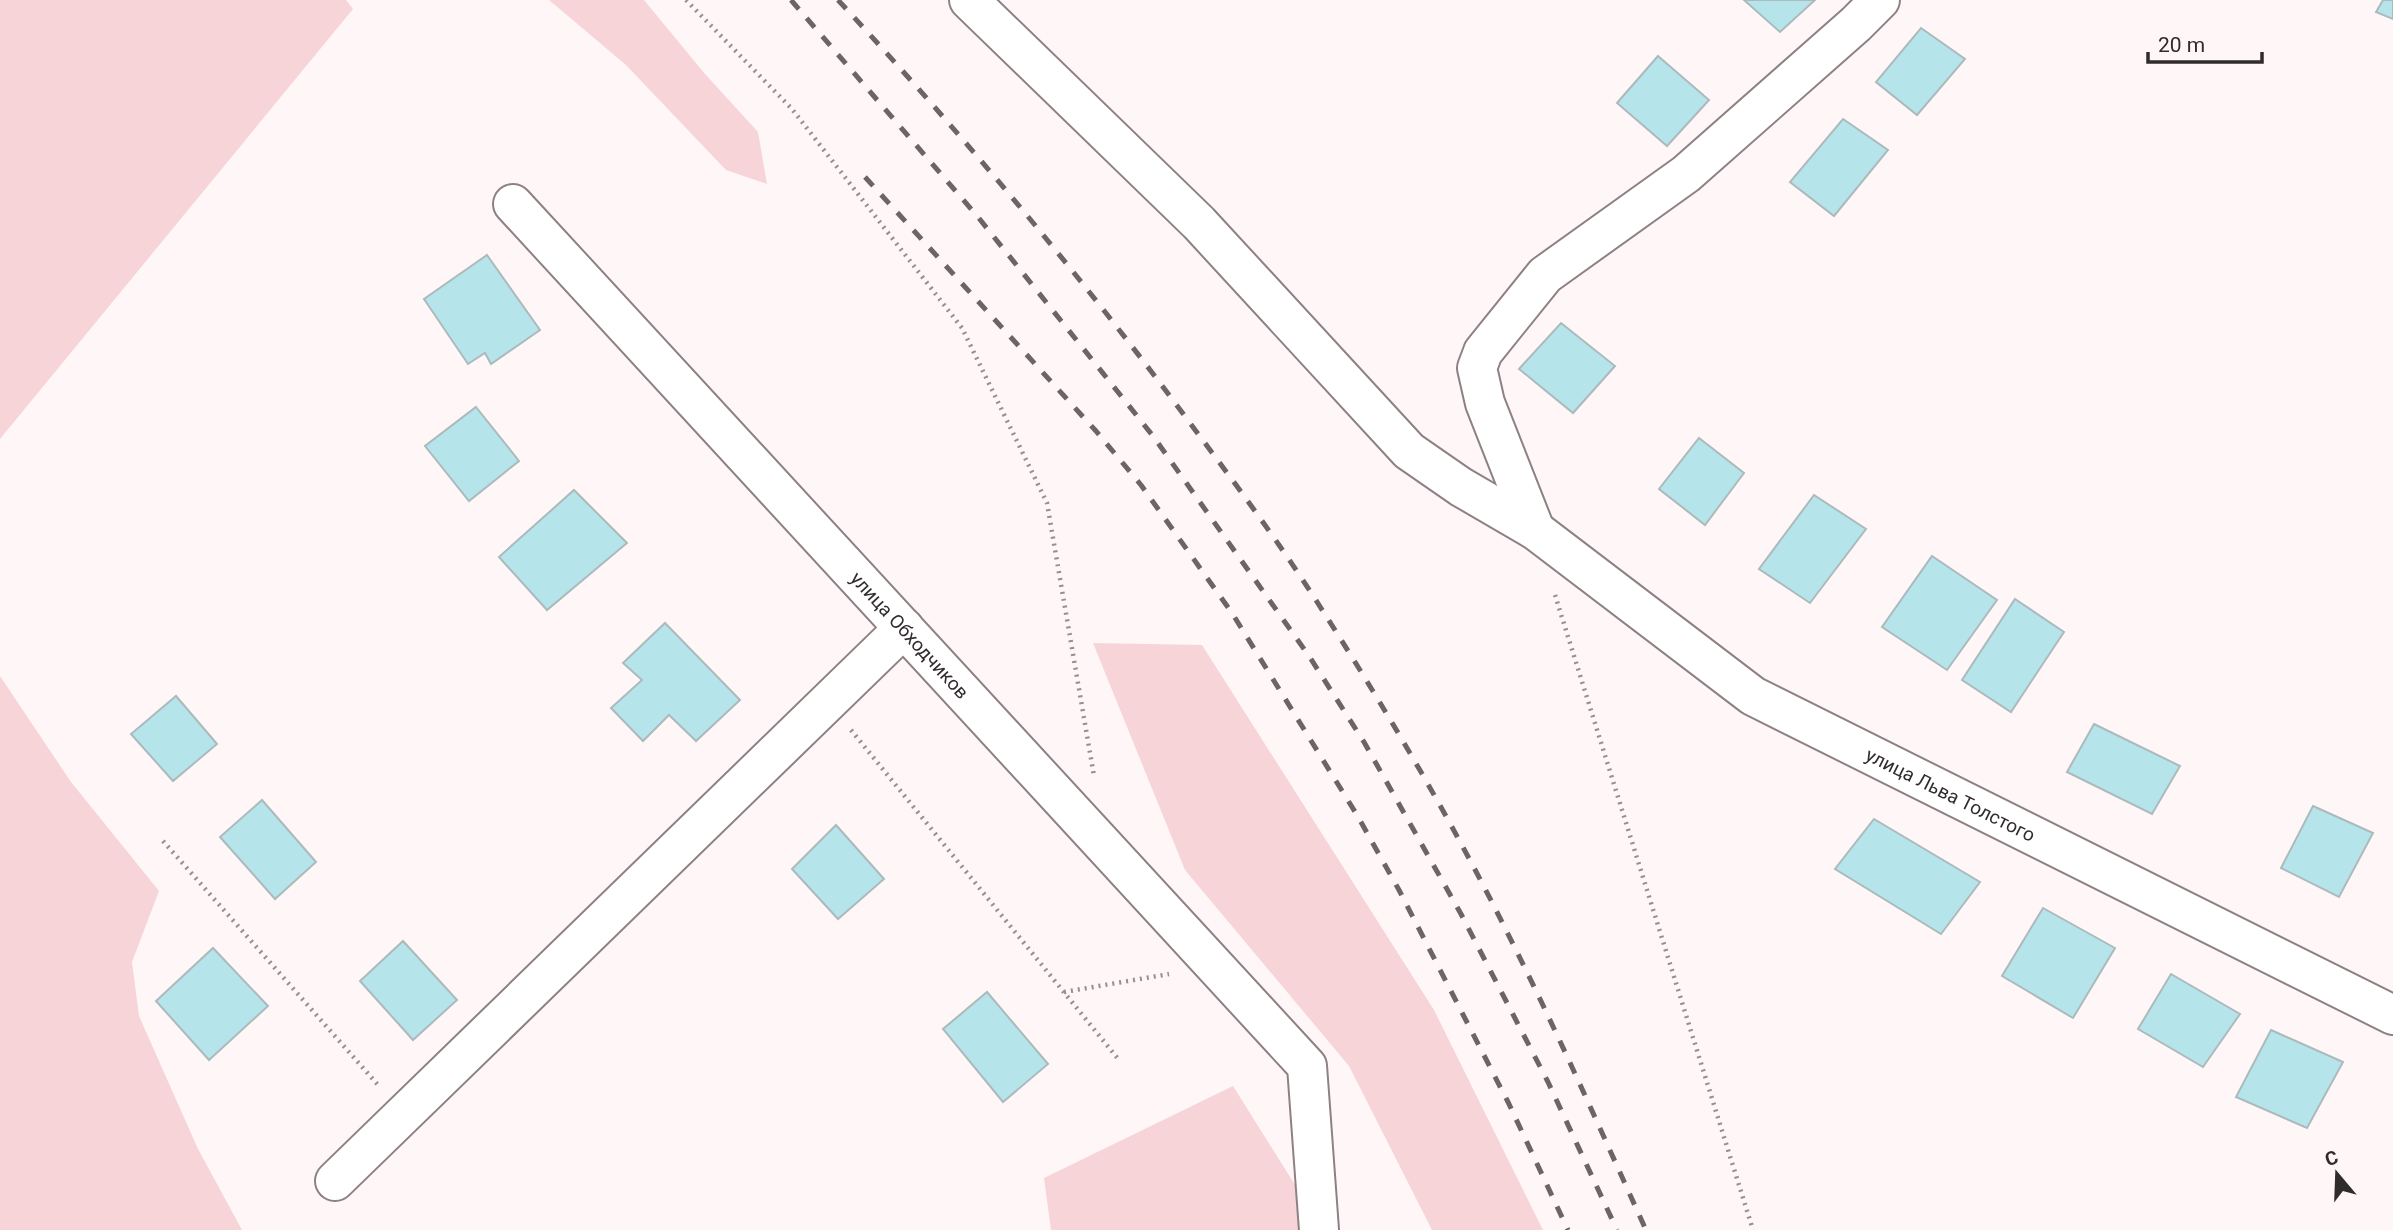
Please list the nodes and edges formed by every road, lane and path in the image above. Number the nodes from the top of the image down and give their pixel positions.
1 (686, 0) edge
2 (969, 0) edge
3 (1880, 0) edge
4 (513, 204) dead end
5 (1535, 530) junction
6 (904, 628) junction
7 (828, 702) junction
8 (1096, 783) dead end
9 (163, 841) dead end
10 (1214, 965) junction
11 (1064, 992) junction
12 (2393, 1014) edge
13 (1119, 1060) dead end
14 (404, 1115) junction
15 (335, 1181) dead end
16 (1319, 1230) edge
17 (1753, 1230) edge

1 - 8 path
2 - 5 street, улица Льва Толстого
3 - 5 street
4 - 6 street, улица Обходчиков
5 - 12 street, улица Льва Толстого
5 - 17 path
6 - 7 street
6 - 10 street, улица Обходчиков
7 - 11 path
7 - 14 street
9 - 14 path
10 - 11 path
10 - 16 street, улица Обходчиков
11 - 13 path
14 - 15 street

